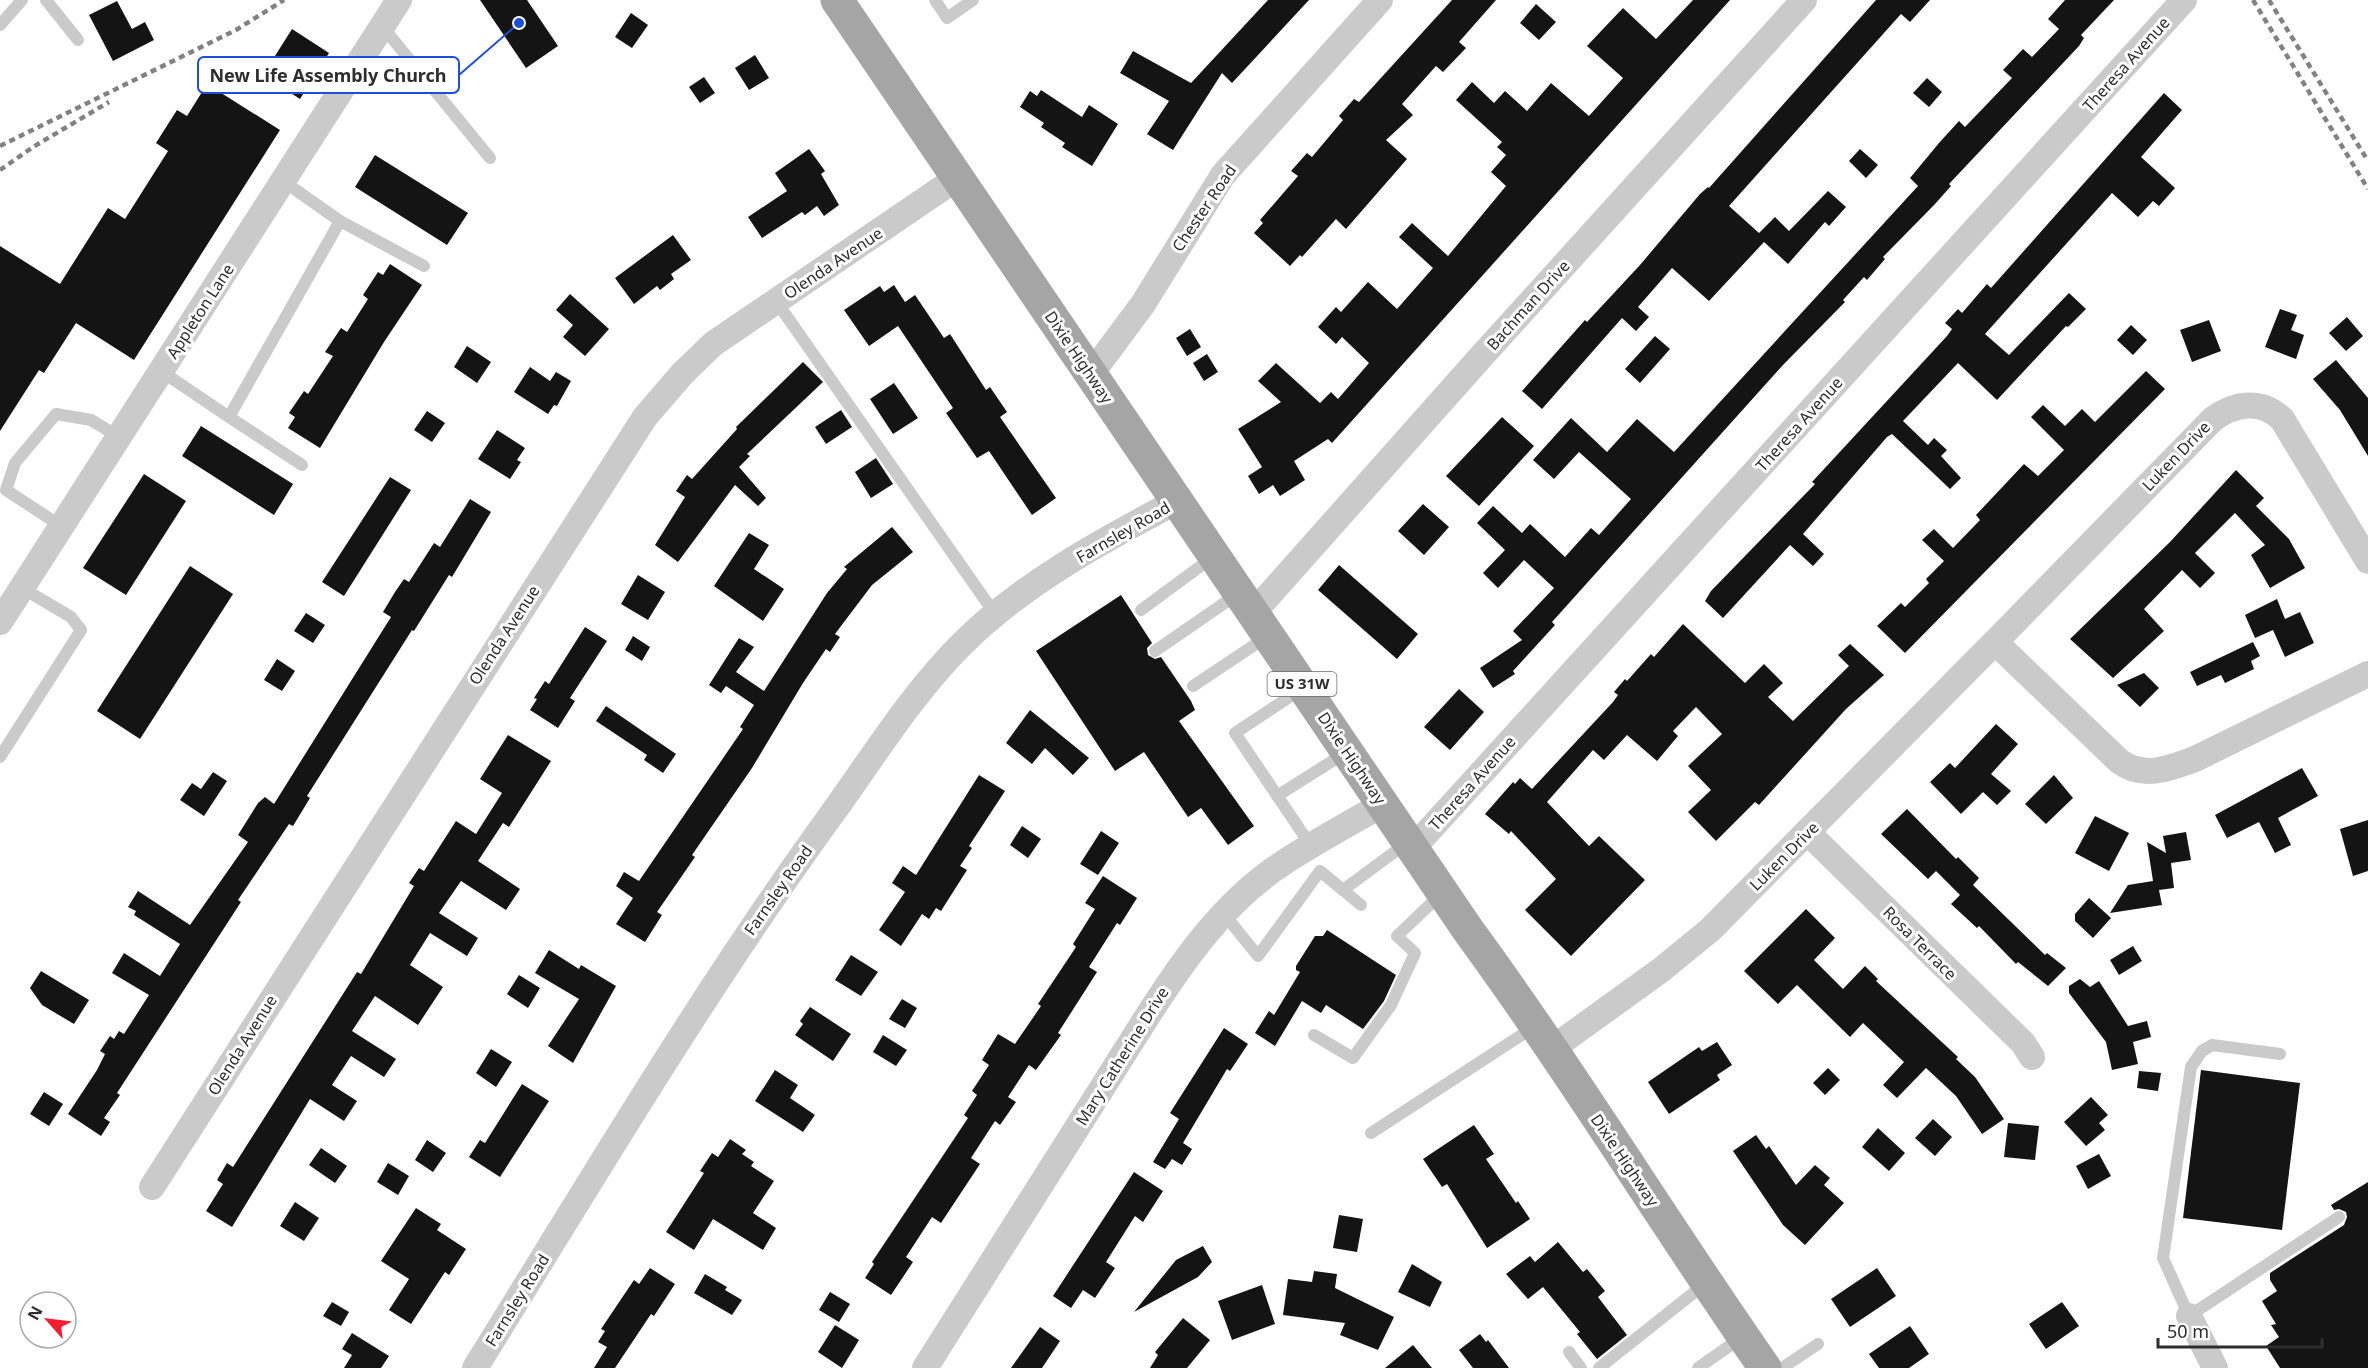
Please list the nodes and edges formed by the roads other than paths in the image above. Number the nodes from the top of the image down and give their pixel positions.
1 (22, 0) edge
2 (46, 0) edge
3 (399, 0) edge
4 (837, 0) edge
5 (935, 0) edge
6 (973, 0) edge
7 (1380, 0) edge
8 (1804, 0) edge
9 (2184, 0) edge
10 (0, 25) edge
11 (382, 26) junction
12 (78, 40) dead end
13 (490, 158) dead end
14 (957, 178) junction
15 (283, 181) junction
16 (340, 221) junction
17 (424, 266) dead end
18 (776, 301) junction
19 (161, 371) junction
20 (1091, 374) junction
21 (230, 417) junction
22 (119, 437) junction
23 (302, 465) dead end
24 (1177, 501) junction
25 (62, 526) junction
26 (1214, 556) junction
27 (2368, 561) edge
28 (22, 588) junction
29 (1141, 610) dead end
30 (1254, 613) junction
31 (995, 614) junction
32 (0, 622) edge
33 (1995, 642) junction
34 (1155, 651) dead end
35 (2368, 674) edge
36 (1193, 686) dead end
37 (1304, 687) junction
38 (1347, 751) junction
39 (0, 757) edge
40 (1277, 795) junction
41 (1383, 804) junction
42 (1807, 832) junction
43 (1411, 844) junction
44 (1311, 846) junction
45 (1343, 890) junction
46 (1443, 892) junction
47 (1361, 905) dead end
48 (1224, 914) junction
49 (1314, 1035) dead end
50 (1545, 1036) junction
51 (2280, 1054) dead end
52 (2032, 1057) dead end
53 (1371, 1133) dead end
54 (152, 1187) dead end
55 (2339, 1217) dead end
56 (1707, 1282) junction
57 (2189, 1316) junction
58 (1743, 1336) junction
59 (1818, 1344) dead end
60 (1569, 1352) dead end
61 (475, 1368) edge
62 (925, 1368) edge
63 (1581, 1368) edge
64 (1599, 1368) edge
65 (1698, 1368) edge
66 (1765, 1368) edge
67 (1782, 1368) edge
68 (2215, 1368) edge

1 - 10 lane
2 - 12 lane
3 - 11 street, Appleton Lane
4 - 14 main road, Dixie Highway / US 31W
5 - 6 lane
7 - 20 street, Chester Road
8 - 30 street, Bachman Drive
9 - 43 street, Theresa Avenue
11 - 13 lane
11 - 15 street, Appleton Lane
14 - 18 street, Olenda Avenue
14 - 20 main road, Dixie Highway / US 31W
15 - 16 lane
15 - 19 street, Appleton Lane
16 - 17 lane
16 - 21 lane
18 - 31 lane
18 - 54 street, Olenda Avenue
19 - 21 lane
19 - 22 street, Appleton Lane
20 - 24 main road, Dixie Highway / US 31W
21 - 23 lane
22 - 25 street, Appleton Lane
22 - 25 lane
24 - 26 main road, Dixie Highway / US 31W
24 - 31 street, Farnsley Road
25 - 28 street, Appleton Lane
26 - 29 lane
26 - 30 main road, Dixie Highway / US 31W
27 - 33 street, Luken Drive
28 - 32 street, Appleton Lane
28 - 39 lane
30 - 34 lane
30 - 36 lane
30 - 37 main road, Dixie Highway / US 31W
31 - 61 street, Farnsley Road
33 - 35 street
33 - 42 street, Luken Drive
37 - 38 main road, Dixie Highway / US 31W
37 - 40 lane
38 - 40 lane
38 - 41 main road, Dixie Highway / US 31W
40 - 44 lane
41 - 43 main road, Dixie Highway / US 31W
41 - 44 street, Mary Catherine Drive
42 - 50 street, Luken Drive
42 - 52 street, Rosa Terrace
43 - 45 lane
43 - 46 main road, Dixie Highway / US 31W
44 - 48 street, Mary Catherine Drive
45 - 47 lane
45 - 48 lane
46 - 49 lane
46 - 50 main road, Dixie Highway / US 31W
48 - 62 street, Mary Catherine Drive
50 - 53 lane
50 - 56 main road, Dixie Highway / US 31W
51 - 57 lane
55 - 57 lane
56 - 58 main road, Dixie Highway / US 31W
56 - 64 lane
57 - 68 street
58 - 65 lane
58 - 66 main road, Dixie Highway / US 31W
59 - 67 lane
60 - 63 lane

